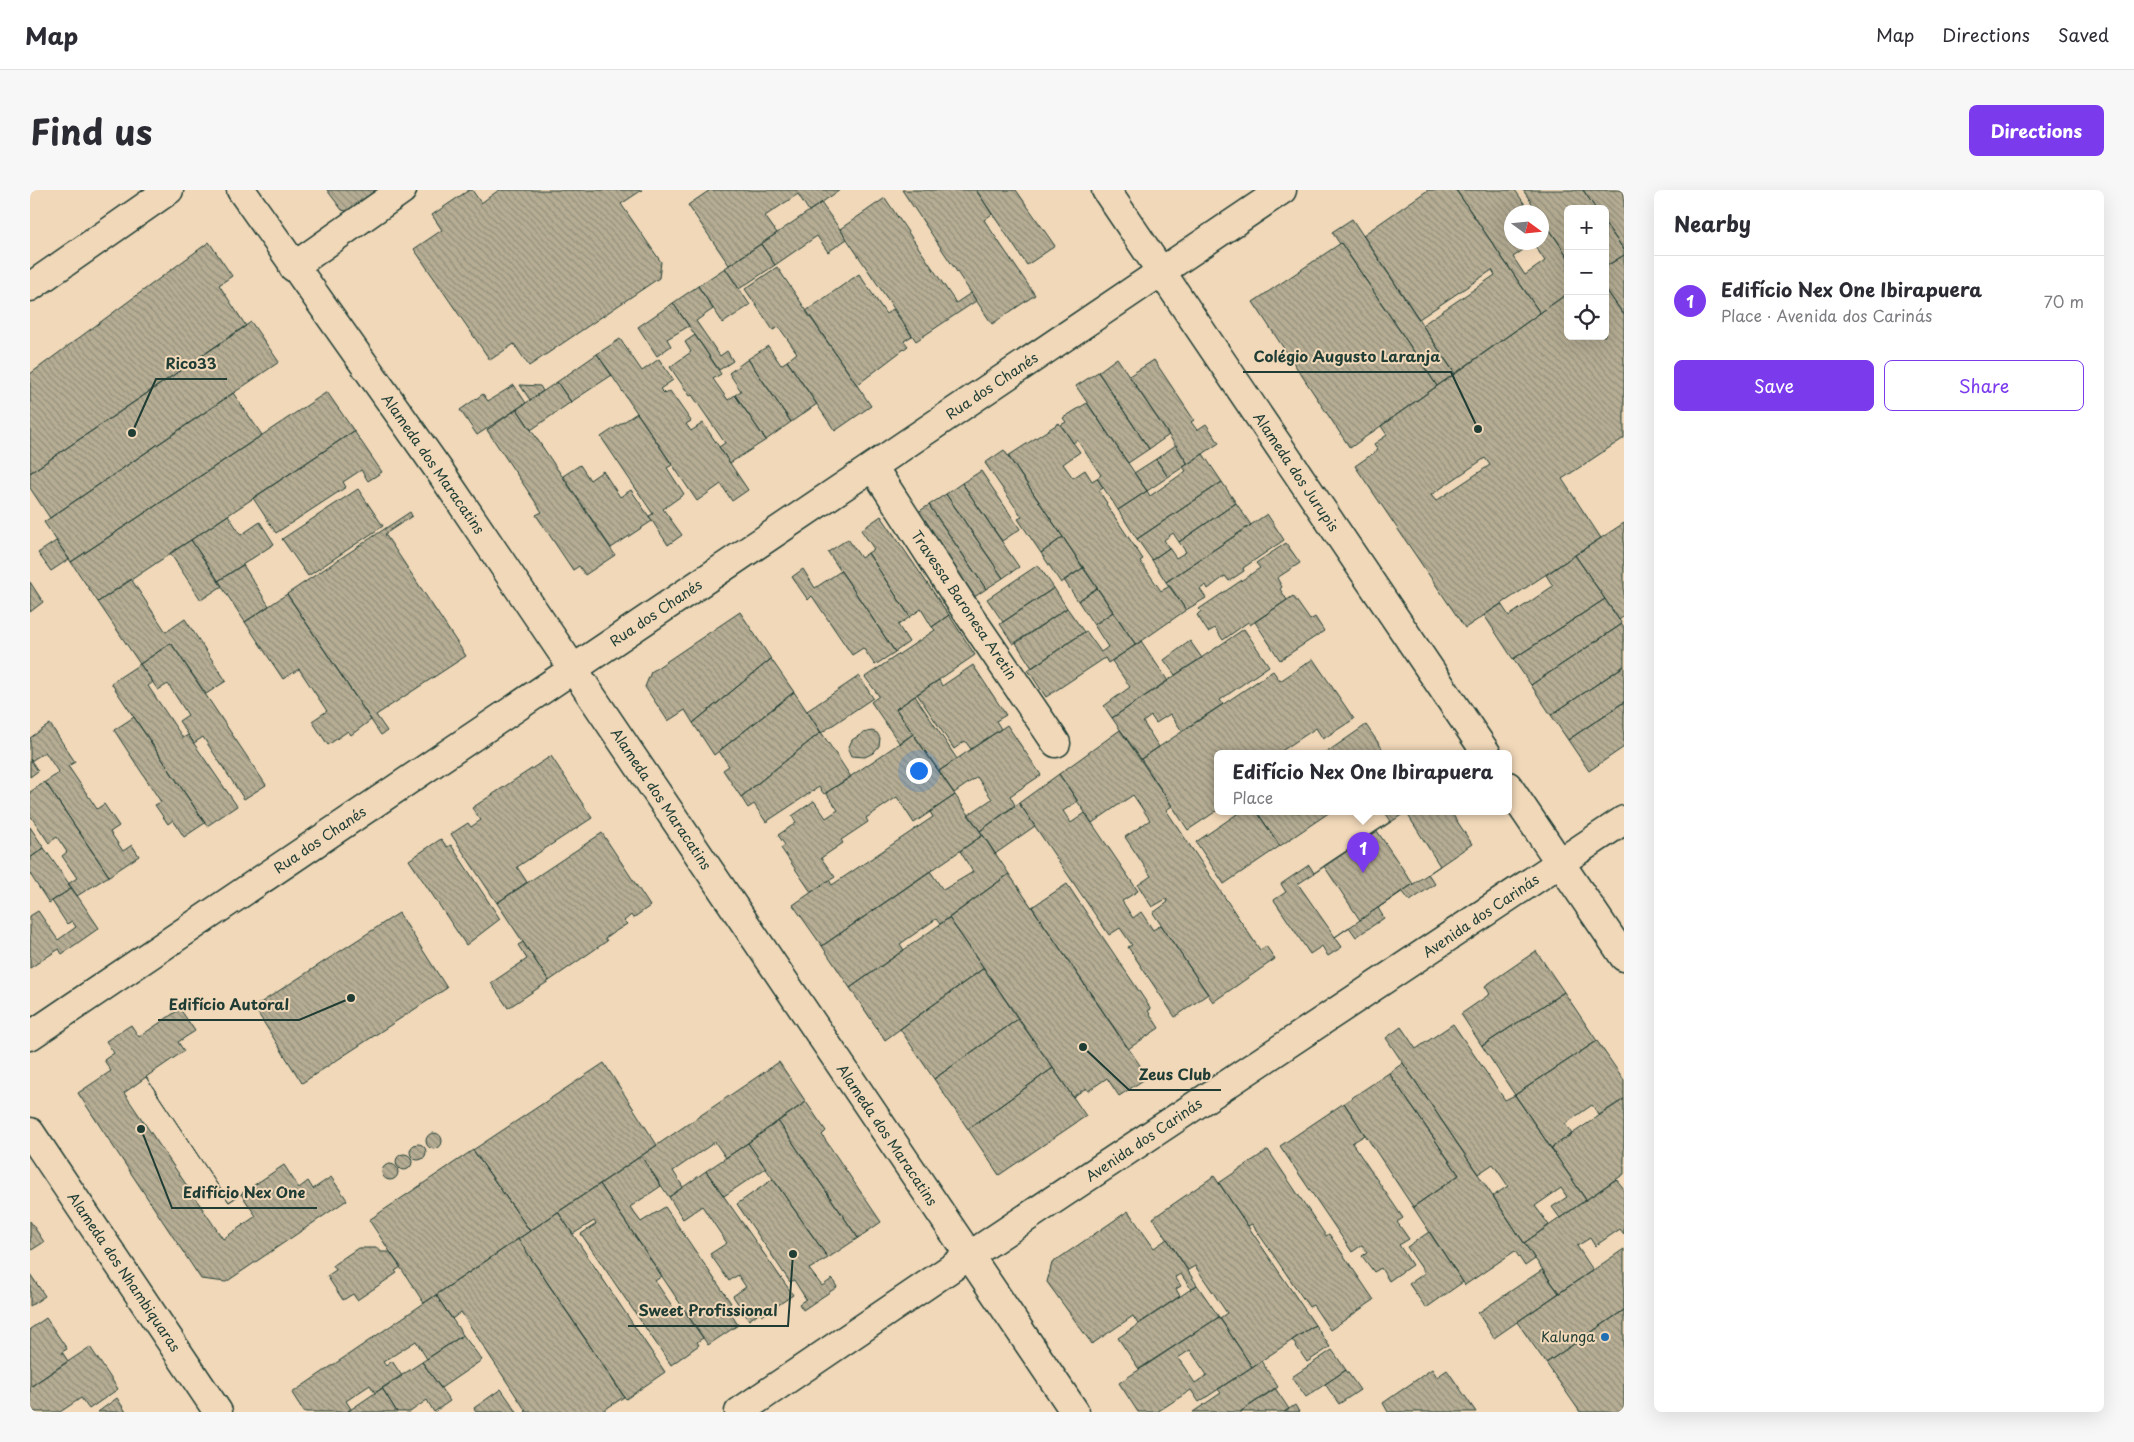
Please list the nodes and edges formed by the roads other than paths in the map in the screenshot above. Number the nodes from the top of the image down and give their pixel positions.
1 (168, 190) edge
2 (241, 190) edge
3 (402, 190) edge
4 (1106, 190) edge
5 (1282, 190) edge
6 (293, 267) junction
7 (1160, 271) junction
8 (30, 287) edge
9 (873, 467) junction
10 (574, 669) junction
11 (1056, 743) dead end
12 (1484, 750) edge
13 (1512, 792) edge
14 (1624, 820) edge
15 (1560, 864) junction
16 (1624, 957) edge
17 (30, 1036) edge
18 (30, 1132) edge
19 (969, 1256) junction
20 (218, 1412) edge
21 (739, 1412) edge
22 (1076, 1412) edge

1 - 8 main road
2 - 6 main road, Alameda dos Maracatins
3 - 6 main road
4 - 7 main road, Alameda dos Jurupis
5 - 7 main road, Rua dos Chanés
6 - 10 main road, Alameda dos Maracatins
7 - 9 main road, Rua dos Chanés
7 - 12 main road, Alameda dos Jurupis
9 - 10 main road, Rua dos Chanés
9 - 11 main road, Travessa Baronesa Aretin
10 - 17 main road, Rua dos Chanés
10 - 19 main road, Alameda dos Maracatins
13 - 15 main road
14 - 15 main road, Avenida dos Carinás
15 - 16 main road
15 - 19 main road, Avenida dos Carinás
18 - 20 main road, Alameda dos Nhambiquaras
19 - 21 main road, Avenida dos Carinás
19 - 22 main road, Alameda dos Maracatins

